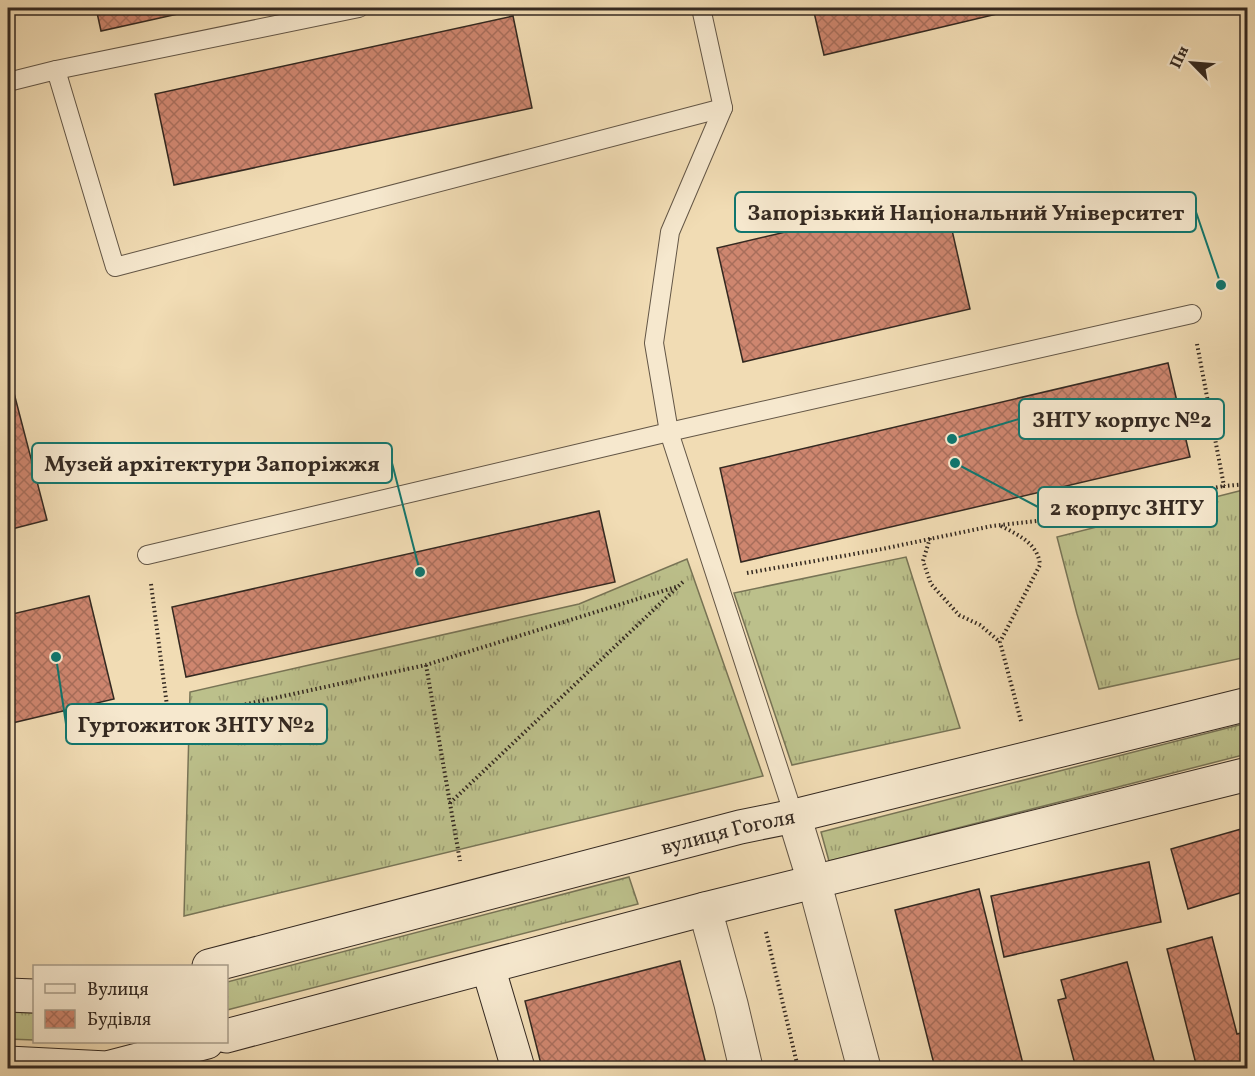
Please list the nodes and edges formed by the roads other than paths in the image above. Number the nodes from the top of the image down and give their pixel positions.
1 (359, 8) edge
2 (701, 8) edge
3 (56, 70) junction
4 (8, 82) edge
5 (723, 108) junction
6 (1192, 314) road end
7 (669, 432) junction
8 (147, 555) road end
9 (1248, 704) edge
10 (1248, 774) edge
11 (794, 816) junction
12 (814, 881) junction
13 (705, 909) junction
14 (213, 965) edge
15 (488, 967) junction
16 (8, 995) edge
17 (33, 996) edge
18 (228, 1035) edge
19 (200, 1043) edge
20 (8, 1064) edge
21 (518, 1068) edge
22 (746, 1068) edge
23 (864, 1068) edge

1 - 3 lane
2 - 5 lane
3 - 4 lane
3 - 5 lane
5 - 7 lane
6 - 7 lane
7 - 8 lane
7 - 11 lane
9 - 11 street, вулиця Гоголя
10 - 12 street
11 - 12 street
11 - 14 street, вулиця Гоголя
12 - 13 street
12 - 23 street
13 - 15 street
13 - 22 street
15 - 18 street
15 - 21 street
16 - 17 street
19 - 20 street

